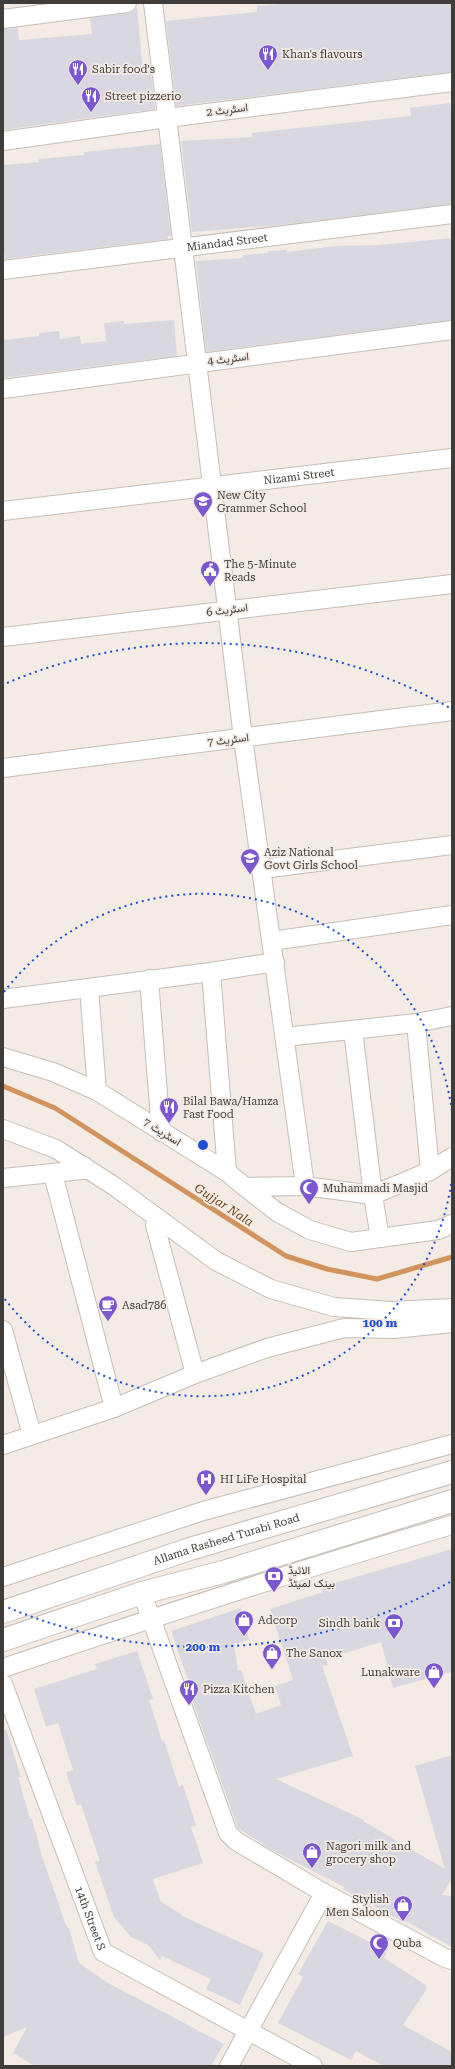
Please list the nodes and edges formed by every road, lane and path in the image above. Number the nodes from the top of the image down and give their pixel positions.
1 (127, 3) edge
2 (152, 3) edge
3 (3, 19) edge
4 (452, 82) edge
5 (167, 118) junction
6 (3, 141) edge
7 (452, 214) edge
8 (183, 247) junction
9 (3, 270) edge
10 (452, 330) edge
11 (198, 363) junction
12 (3, 389) edge
13 (452, 458) edge
14 (213, 485) junction
15 (3, 511) edge
16 (452, 584) edge
17 (228, 610) junction
18 (3, 636) edge
19 (452, 711) edge
20 (243, 738) junction
21 (3, 768) edge
22 (452, 845) edge
23 (262, 869) junction
24 (452, 915) edge
25 (272, 942) junction
26 (275, 962) junction
27 (211, 972) junction
28 (149, 979) junction
29 (89, 988) junction
30 (3, 1000) edge
31 (452, 1016) edge
32 (416, 1023) junction
33 (353, 1030) junction
34 (285, 1037) junction
35 (3, 1057) edge
36 (97, 1091) junction
37 (3, 1129) edge
38 (161, 1132) junction
39 (452, 1157) edge
40 (84, 1166) junction
41 (430, 1171) junction
42 (227, 1172) junction
43 (53, 1174) junction
44 (3, 1178) edge
45 (305, 1186) junction
46 (245, 1187) junction
47 (373, 1195) junction
48 (160, 1220) junction
49 (452, 1224) edge
50 (380, 1238) junction
51 (391, 1311) junction
52 (452, 1312) edge
53 (394, 1329) junction
54 (3, 1330) edge
55 (195, 1374) junction
56 (114, 1408) junction
57 (32, 1435) junction
58 (3, 1444) edge
59 (452, 1444) edge
60 (452, 1472) edge
61 (452, 1501) edge
62 (452, 1525) edge
63 (3, 1577) edge
64 (142, 1593) junction
65 (3, 1612) edge
66 (151, 1618) junction
67 (3, 1640) edge
68 (3, 1668) edge
69 (3, 1684) edge
70 (324, 1893) junction
71 (452, 1960) edge
72 (248, 2031) junction
73 (230, 2066) edge
74 (313, 2066) edge

1 - 3 street
2 - 5 street
4 - 5 street, اسٹریٹ 2
5 - 6 street, اسٹریٹ 2
5 - 8 street
7 - 8 street, Miandad Street
8 - 9 street, Miandad Street
8 - 11 street
10 - 11 street, اسٹریٹ 4
11 - 12 street, اسٹریٹ 4
11 - 14 street
13 - 14 street, Nizami Street
14 - 15 street, Nizami Street
14 - 17 street
16 - 17 street, اسٹریٹ 6
17 - 18 street, اسٹریٹ 6
17 - 20 street
19 - 20 street, اسٹریٹ 7
20 - 21 street, اسٹریٹ 7
20 - 23 street
22 - 23 street
23 - 25 street
24 - 25 street
25 - 26 street
26 - 27 street
26 - 34 street
27 - 28 street
27 - 42 street
28 - 29 street
28 - 38 street
29 - 30 street
29 - 36 street
31 - 32 street
32 - 33 street
32 - 41 street
33 - 34 street
33 - 47 street
34 - 45 street
35 - 36 street, اسٹریٹ 7
36 - 38 street, اسٹریٹ 7
37 - 40 street
38 - 42 street, اسٹریٹ 7
39 - 41 street
40 - 43 street
40 - 48 street
41 - 47 street
42 - 46 street, اسٹریٹ 7
43 - 44 street
43 - 56 street
45 - 46 street
45 - 47 street
46 - 50 street, اسٹریٹ 7
47 - 50 street
48 - 51 street
48 - 55 street
49 - 50 street, اسٹریٹ 7
51 - 52 street
51 - 53 street
52 - 53 street
53 - 55 street
54 - 57 street
55 - 56 street
56 - 57 street
57 - 58 street
59 - 63 street
60 - 65 main road, Allama Rasheed Turabi Road
61 - 64 main road
62 - 66 street
64 - 66 street
64 - 67 main road
66 - 68 street
66 - 70 street
69 - 72 street, 14th Street S
70 - 71 street
70 - 72 street
72 - 73 street
72 - 74 street, 14th Street S

